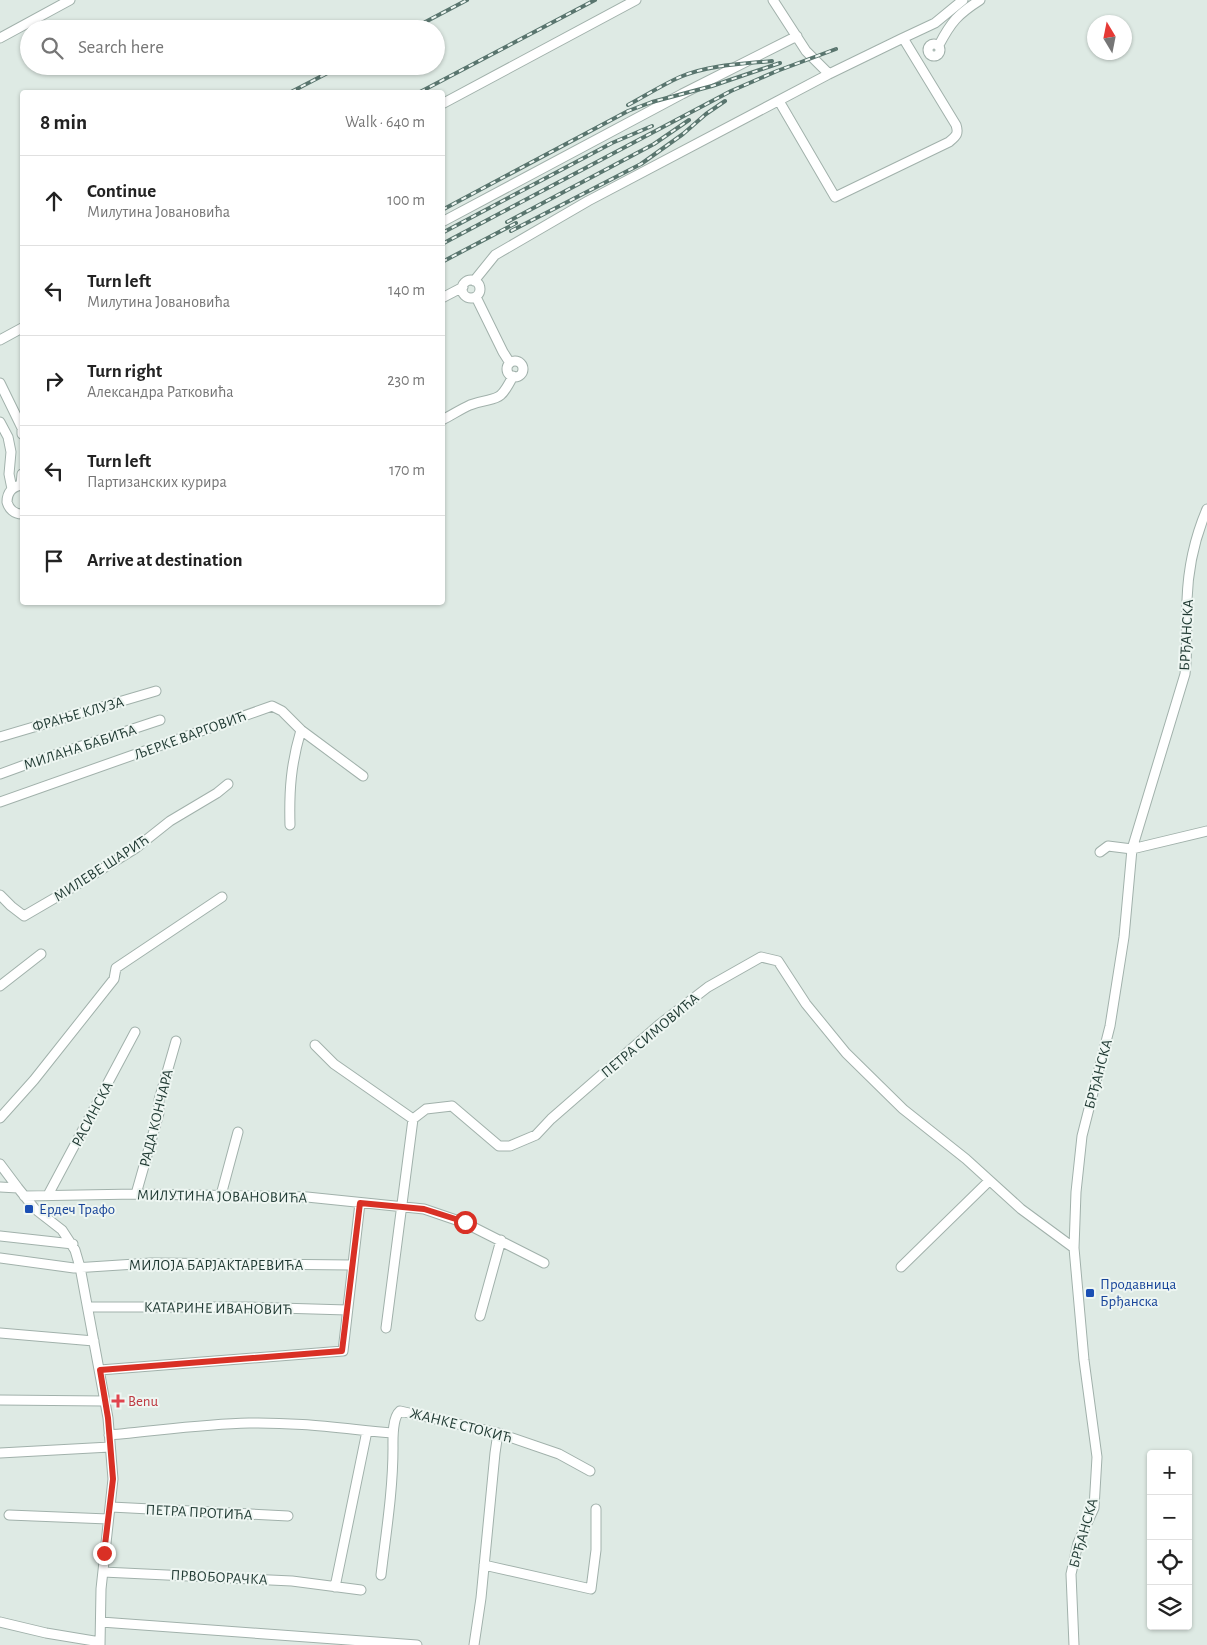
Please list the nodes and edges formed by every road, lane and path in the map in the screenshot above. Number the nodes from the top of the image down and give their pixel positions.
1 (70, 0) edge
2 (636, 0) edge
3 (773, 0) edge
4 (963, 0) edge
5 (980, 0) edge
6 (33, 20) edge
7 (20, 27) edge
8 (797, 36) junction
9 (0, 38) edge
10 (903, 38) junction
11 (939, 45) dead end
12 (828, 74) junction
13 (779, 101) junction
14 (445, 102) edge
15 (445, 220) edge
16 (474, 281) junction
17 (463, 287) junction
18 (445, 296) edge
19 (476, 297) junction
20 (20, 329) edge
21 (0, 340) edge
22 (0, 383) edge
23 (445, 418) edge
24 (0, 422) edge
25 (20, 424) edge
26 (18, 486) edge
27 (3, 502) edge
28 (1207, 509) edge
29 (20, 514) edge
30 (156, 691) dead end
31 (160, 720) dead end
32 (301, 730) junction
33 (0, 737) edge
34 (0, 774) edge
35 (363, 776) dead end
36 (228, 784) dead end
37 (0, 802) edge
38 (290, 825) dead end
39 (1207, 831) edge
40 (1132, 849) junction
41 (1100, 852) dead end
42 (0, 895) edge
43 (222, 897) dead end
44 (41, 954) dead end
45 (0, 986) edge
46 (135, 1032) dead end
47 (176, 1041) dead end
48 (314, 1044) dead end
49 (0, 1118) edge
50 (413, 1119) junction
51 (238, 1132) dead end
52 (0, 1164) edge
53 (989, 1181) junction
54 (0, 1187) edge
55 (18, 1188) junction
56 (136, 1194) junction
57 (221, 1195) junction
58 (24, 1196) junction
59 (48, 1196) junction
60 (360, 1203) junction
61 (402, 1208) junction
62 (0, 1236) edge
63 (501, 1240) junction
64 (73, 1244) junction
65 (1074, 1248) junction
66 (0, 1258) edge
67 (544, 1263) dead end
68 (352, 1264) junction
69 (80, 1267) junction
70 (901, 1267) dead end
71 (88, 1307) junction
72 (347, 1310) junction
73 (480, 1316) dead end
74 (386, 1328) dead end
75 (0, 1333) edge
76 (94, 1341) junction
77 (100, 1370) junction
78 (0, 1400) edge
79 (104, 1401) junction
80 (367, 1431) junction
81 (498, 1433) junction
82 (394, 1434) junction
83 (109, 1435) junction
84 (110, 1447) junction
85 (0, 1453) edge
86 (590, 1471) dead end
87 (111, 1507) junction
88 (596, 1509) dead end
89 (8, 1515) dead end
90 (288, 1516) dead end
91 (108, 1519) junction
92 (484, 1566) junction
93 (102, 1572) junction
94 (381, 1575) dead end
95 (335, 1588) junction
96 (360, 1590) dead end
97 (0, 1622) edge
98 (101, 1622) junction
99 (100, 1643) edge
100 (417, 1645) edge
101 (474, 1645) edge
102 (1074, 1645) edge

1 - 6 street
2 - 14 street
3 - 8 street
4 - 10 street
5 - 11 street
7 - 9 street
8 - 12 street
8 - 15 street
10 - 12 street
10 - 13 street
12 - 13 street
13 - 16 street
16 - 17 street
16 - 19 street
17 - 18 street
17 - 19 street
19 - 23 street
20 - 21 street
22 - 25 street
24 - 26 street
26 - 27 street
27 - 29 street
28 - 40 street, БРЂАНСКА
30 - 33 street, ФРАЊЕ КЛУЗА
31 - 34 street, МИЛАНА БАБИЋА
32 - 35 street, ЉЕРКЕ ВАРГОВИЋ
32 - 37 street, ЉЕРКЕ ВАРГОВИЋ
32 - 38 street
36 - 42 street, МИЛЕВЕ ШАРИЋ
39 - 40 street
40 - 41 street
40 - 65 street, БРЂАНСКА
43 - 49 street
44 - 45 street
46 - 59 street, РАСИНСКА
47 - 56 street, РАДА КОНЧАРА
48 - 50 street
50 - 53 street, ПЕТРА СИМОВИЋА
50 - 61 street
51 - 57 street
52 - 55 street
53 - 65 street, ПЕТРА СИМОВИЋА
53 - 70 street
54 - 55 street
55 - 58 street
56 - 57 street, МИЛУТИНА ЈОВАНОВИЋА
56 - 59 street, МИЛУТИНА ЈОВАНОВИЋА
57 - 60 street, МИЛУТИНА ЈОВАНОВИЋА
58 - 59 street, МИЛУТИНА ЈОВАНОВИЋА
58 - 64 street
60 - 61 street, МИЛУТИНА ЈОВАНОВИЋА
60 - 68 street
61 - 63 street, МИЛУТИНА ЈОВАНОВИЋА
61 - 74 street
62 - 64 street
63 - 67 street, МИЛУТИНА ЈОВАНОВИЋА
63 - 73 street
64 - 69 street
65 - 102 street, БРЂАНСКА
66 - 69 street, МИЛОЈА БАРЈАКТАРЕВИЋА
68 - 69 street, МИЛОЈА БАРЈАКТАРЕВИЋА
68 - 72 street
69 - 71 street
71 - 72 street, КАТАРИНЕ ИВАНОВИЋ
71 - 76 street
72 - 77 street
75 - 76 street
76 - 77 street
77 - 79 street
78 - 79 street
79 - 83 street
80 - 82 street
80 - 83 street
80 - 95 street
81 - 82 street, ЖАНКЕ СТОКИЋ
81 - 86 street, ЖАНКЕ СТОКИЋ
81 - 92 street
82 - 94 street, ЖАНКЕ СТОКИЋ
83 - 84 street
84 - 85 street
84 - 87 street
87 - 90 street, ПЕТРА ПРОТИЋА
87 - 91 street
88 - 92 street
89 - 91 street
91 - 93 street
92 - 101 street
93 - 95 street, ПРВОБОРАЧКА
93 - 98 street
95 - 96 street, ПРВОБОРАЧКА
97 - 99 street
98 - 99 street
98 - 100 street

